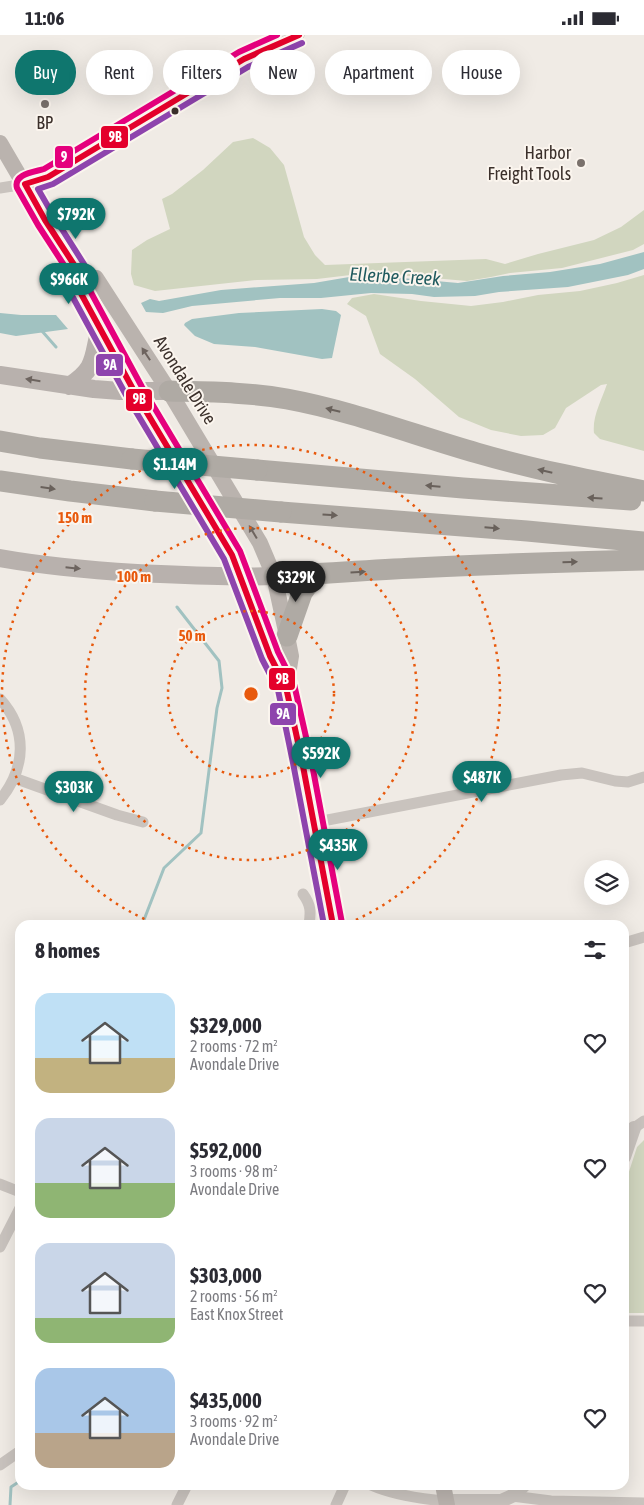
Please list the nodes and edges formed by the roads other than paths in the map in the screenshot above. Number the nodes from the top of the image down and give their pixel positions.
1 (299, 35) edge
2 (0, 143) edge
3 (25, 184) junction
4 (0, 187) edge
5 (82, 277) junction
6 (100, 328) junction
7 (0, 375) edge
8 (69, 386) junction
9 (134, 391) junction
10 (169, 391) junction
11 (0, 441) edge
12 (0, 481) edge
13 (644, 491) edge
14 (644, 501) edge
15 (644, 542) edge
16 (0, 558) edge
17 (644, 560) edge
18 (319, 575) junction
19 (274, 576) junction
20 (240, 578) junction
21 (287, 636) junction
22 (286, 687) junction
23 (0, 699) edge
24 (644, 777) edge
25 (14, 778) junction
26 (0, 800) edge
27 (143, 822) dead end
28 (312, 823) junction
29 (304, 894) dead end
30 (309, 920) edge
31 (332, 920) edge
32 (644, 937) edge
33 (629, 942) edge
34 (634, 1126) edge
35 (629, 1142) edge
36 (0, 1184) edge
37 (15, 1189) edge
38 (15, 1218) edge
39 (0, 1247) edge
40 (629, 1321) edge
41 (644, 1321) edge
42 (15, 1454) edge
43 (0, 1465) edge
44 (184, 1490) edge
45 (343, 1490) edge
46 (386, 1490) edge
47 (519, 1490) edge
48 (512, 1496) junction
49 (445, 1497) edge
50 (644, 1503) edge
51 (177, 1505) edge
52 (336, 1505) edge

1 - 3 street
2 - 3 main road, Avondale Drive
3 - 4 street
3 - 5 main road, Avondale Drive
5 - 6 main road, Avondale Drive
10 -> 5 main road, Avondale Drive
6 - 8 main road
6 - 9 main road, Avondale Drive
8 -> 7 main road
8 - 9 main road
9 - 10 main road
9 - 20 main road, Avondale Drive
13 -> 10 highway
19 -> 10 main road, Avondale Drive
14 -> 11 highway, bridge
12 -> 15 highway, bridge
16 -> 20 main road
18 -> 17 highway
18 - 19 highway
18 - 21 highway
19 - 20 main road
19 - 21 main road, Avondale Drive
20 - 22 main road, Avondale Drive
21 - 22 main road, Avondale Drive
22 - 28 main road, Avondale Drive
23 - 25 street
24 - 28 street
25 - 26 street
25 - 27 street
28 - 31 main road, Avondale Drive
29 - 30 street
32 - 33 street
34 - 35 street
36 - 37 street
38 - 39 street
40 - 41 street
42 - 43 street
44 - 51 street
45 - 52 street
46 - 49 street
47 - 48 street
48 - 49 street
48 - 50 street

